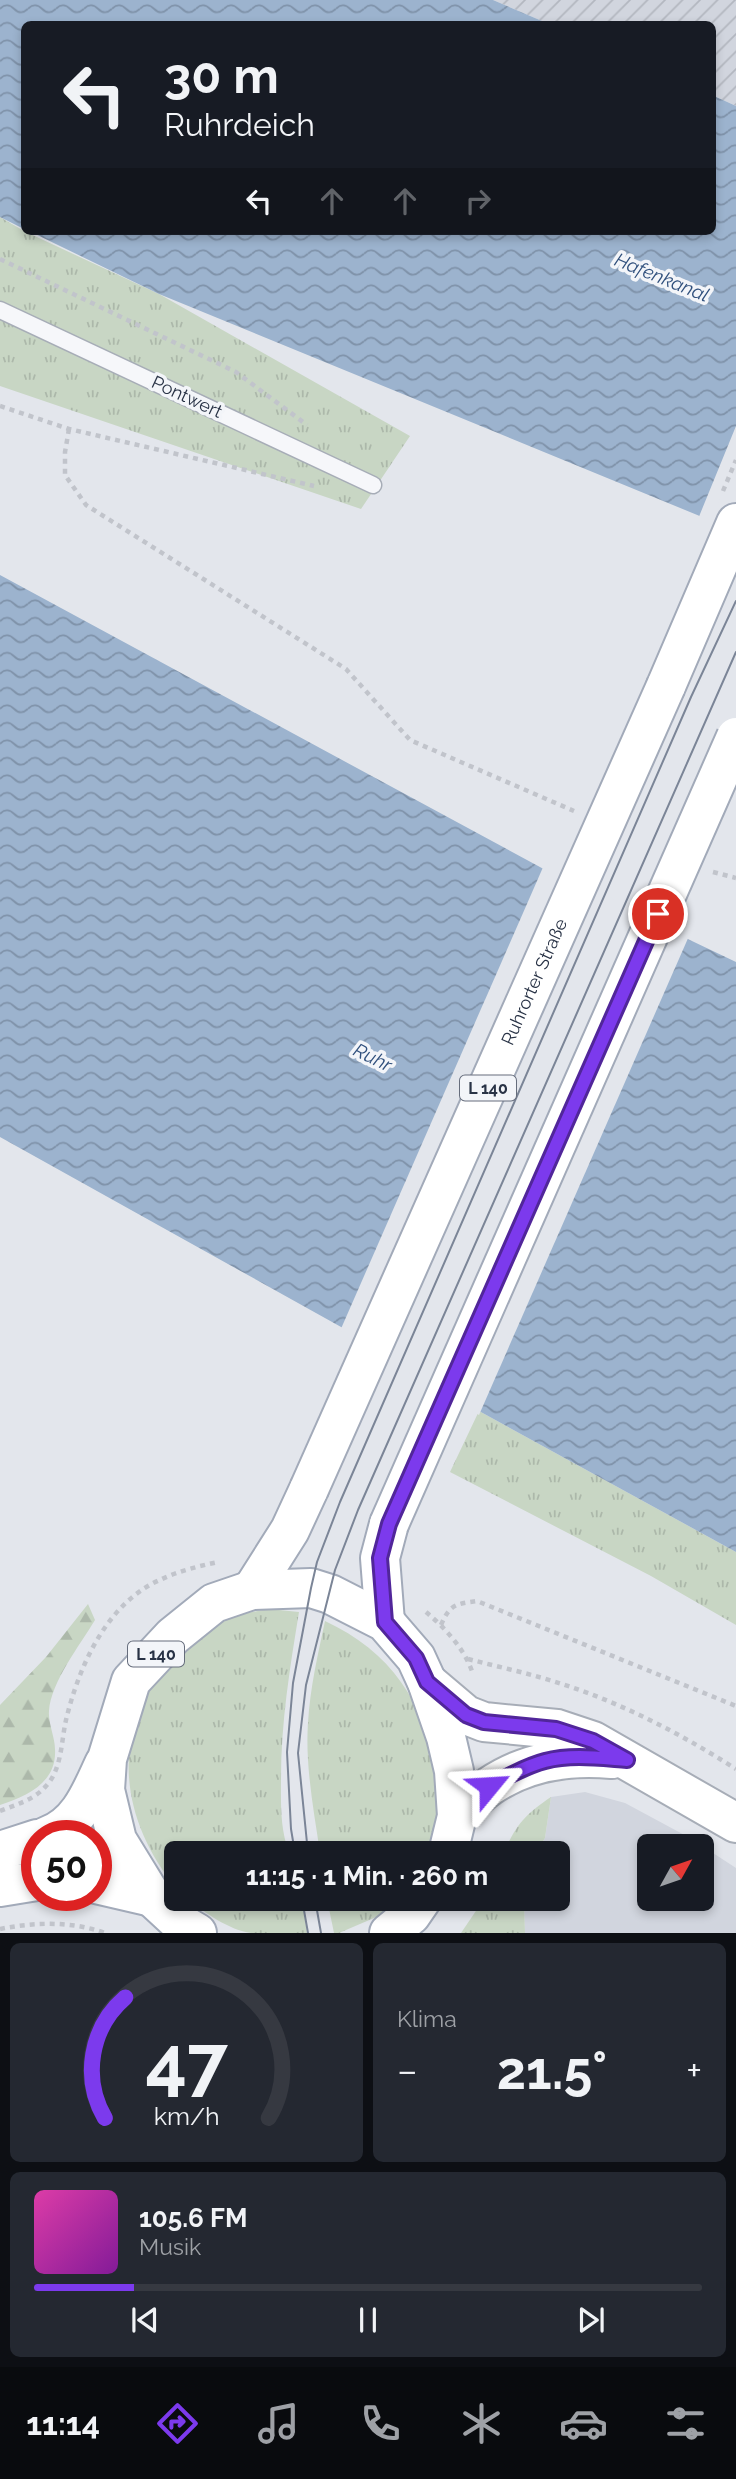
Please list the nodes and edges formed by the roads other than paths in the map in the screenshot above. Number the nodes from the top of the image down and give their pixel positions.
1 (0, 310) edge
2 (373, 485) dead end
3 (736, 523) edge
4 (736, 737) edge
5 (252, 1590) junction
6 (385, 1622) junction
7 (427, 1682) junction
8 (107, 1759) junction
9 (627, 1760) junction
10 (457, 1816) junction
11 (70, 1820) edge
12 (736, 1823) edge
13 (451, 1841) edge
14 (21, 1844) edge
15 (0, 1851) edge
16 (21, 1884) edge
17 (0, 1887) edge
18 (112, 1888) edge
19 (152, 1897) junction
20 (197, 1933) edge

1 - 2 lane, Pontwert
3 - 5 main road, Ruhrorter Straße / L 140, bridge
4 - 6 main road, bridge
5 - 6 main road, L 140
5 - 8 main road, L 140
6 - 7 main road, L 140
7 - 9 main road, L 140
7 - 10 main road, L 140
8 - 11 main road
8 - 19 main road, L 140
9 - 10 main road, L 140
9 - 12 main road, L 140
10 - 13 main road, L 140
14 - 15 main road
16 - 17 main road
18 - 19 main road
19 - 20 main road, L 140

